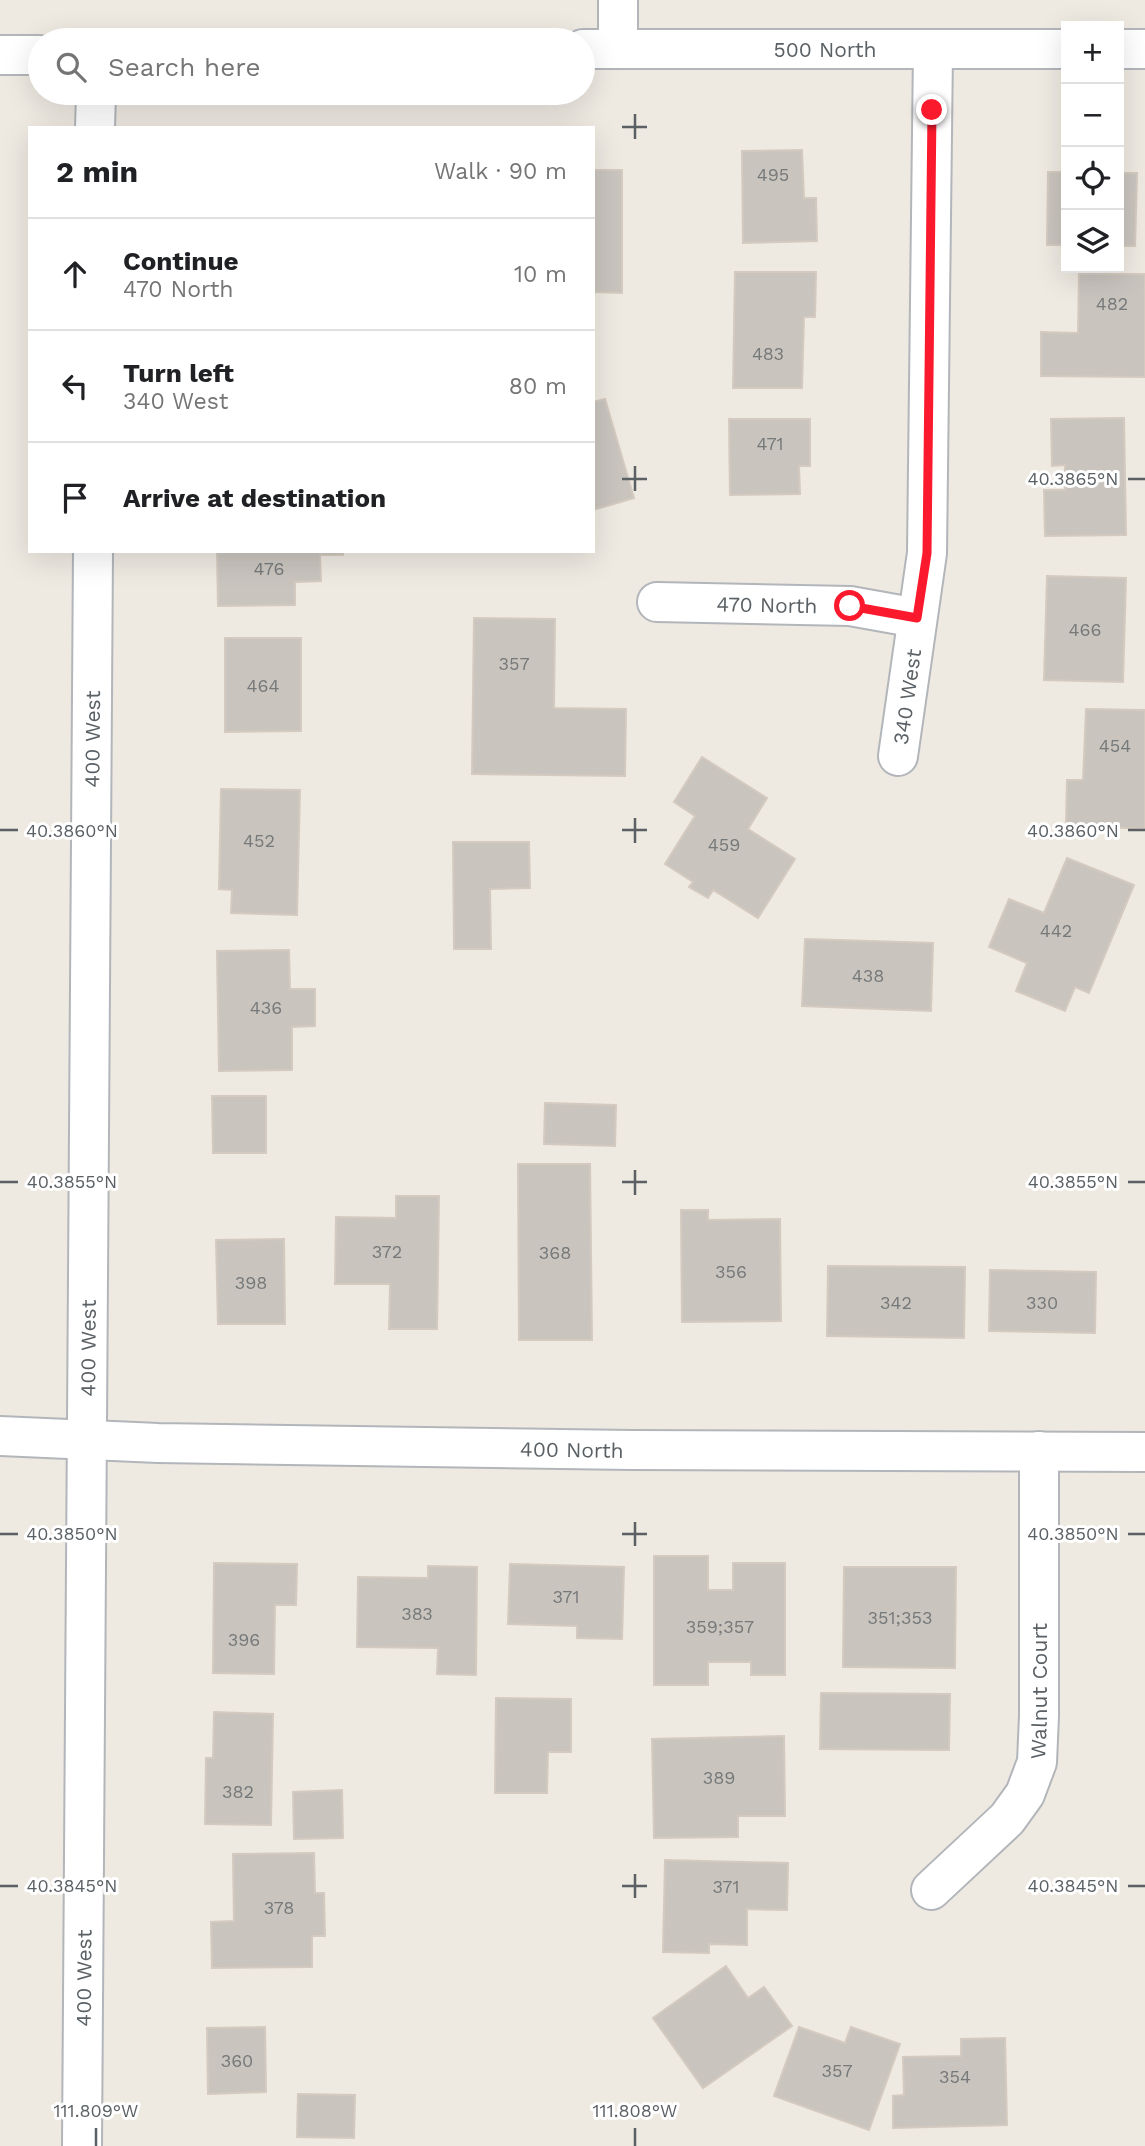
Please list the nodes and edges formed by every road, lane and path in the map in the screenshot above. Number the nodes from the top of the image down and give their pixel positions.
1 (618, 0) edge
2 (601, 49) edge
3 (1061, 49) edge
4 (1124, 49) edge
5 (1145, 49) edge
6 (933, 50) junction
7 (0, 55) edge
8 (28, 55) edge
9 (96, 105) edge
10 (95, 126) edge
11 (93, 553) edge
12 (657, 602) dead end
13 (917, 618) junction
14 (898, 756) dead end
15 (0, 1436) edge
16 (87, 1441) junction
17 (1039, 1451) junction
18 (1145, 1452) edge
19 (931, 1890) dead end
20 (82, 2146) edge

1 - 2 street
2 - 6 street, 500 North
3 - 6 street, 500 North
4 - 5 street
6 - 13 street, 340 West
7 - 8 street
9 - 10 street
11 - 16 street, 400 West
12 - 13 street, 470 North
13 - 14 street, 340 West
15 - 16 street, 400 North
16 - 17 street, 400 North
16 - 20 street, 400 West
17 - 18 street, 400 North
17 - 19 street, Walnut Court

